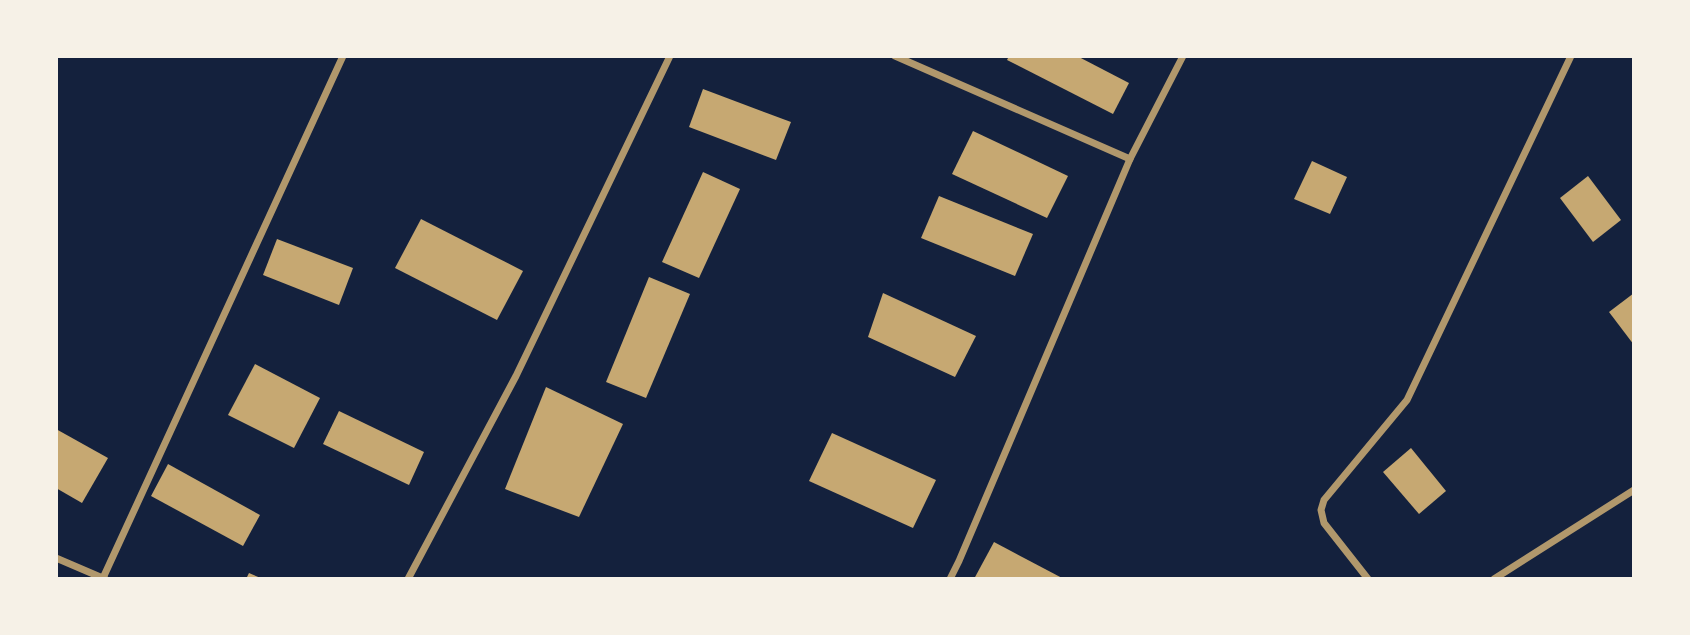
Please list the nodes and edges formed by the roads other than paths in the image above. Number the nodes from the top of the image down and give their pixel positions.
1 (343, 56) edge
2 (670, 56) edge
3 (895, 56) edge
4 (1183, 56) edge
5 (1571, 56) edge
6 (1130, 159) junction
7 (1634, 490) edge
8 (56, 558) edge
9 (104, 579) edge
10 (408, 579) edge
11 (950, 579) edge
12 (1368, 579) edge
13 (1494, 579) edge

1 - 9 street
2 - 10 street
3 - 6 street
4 - 6 street
5 - 12 street
6 - 11 street
7 - 13 street
8 - 9 street

